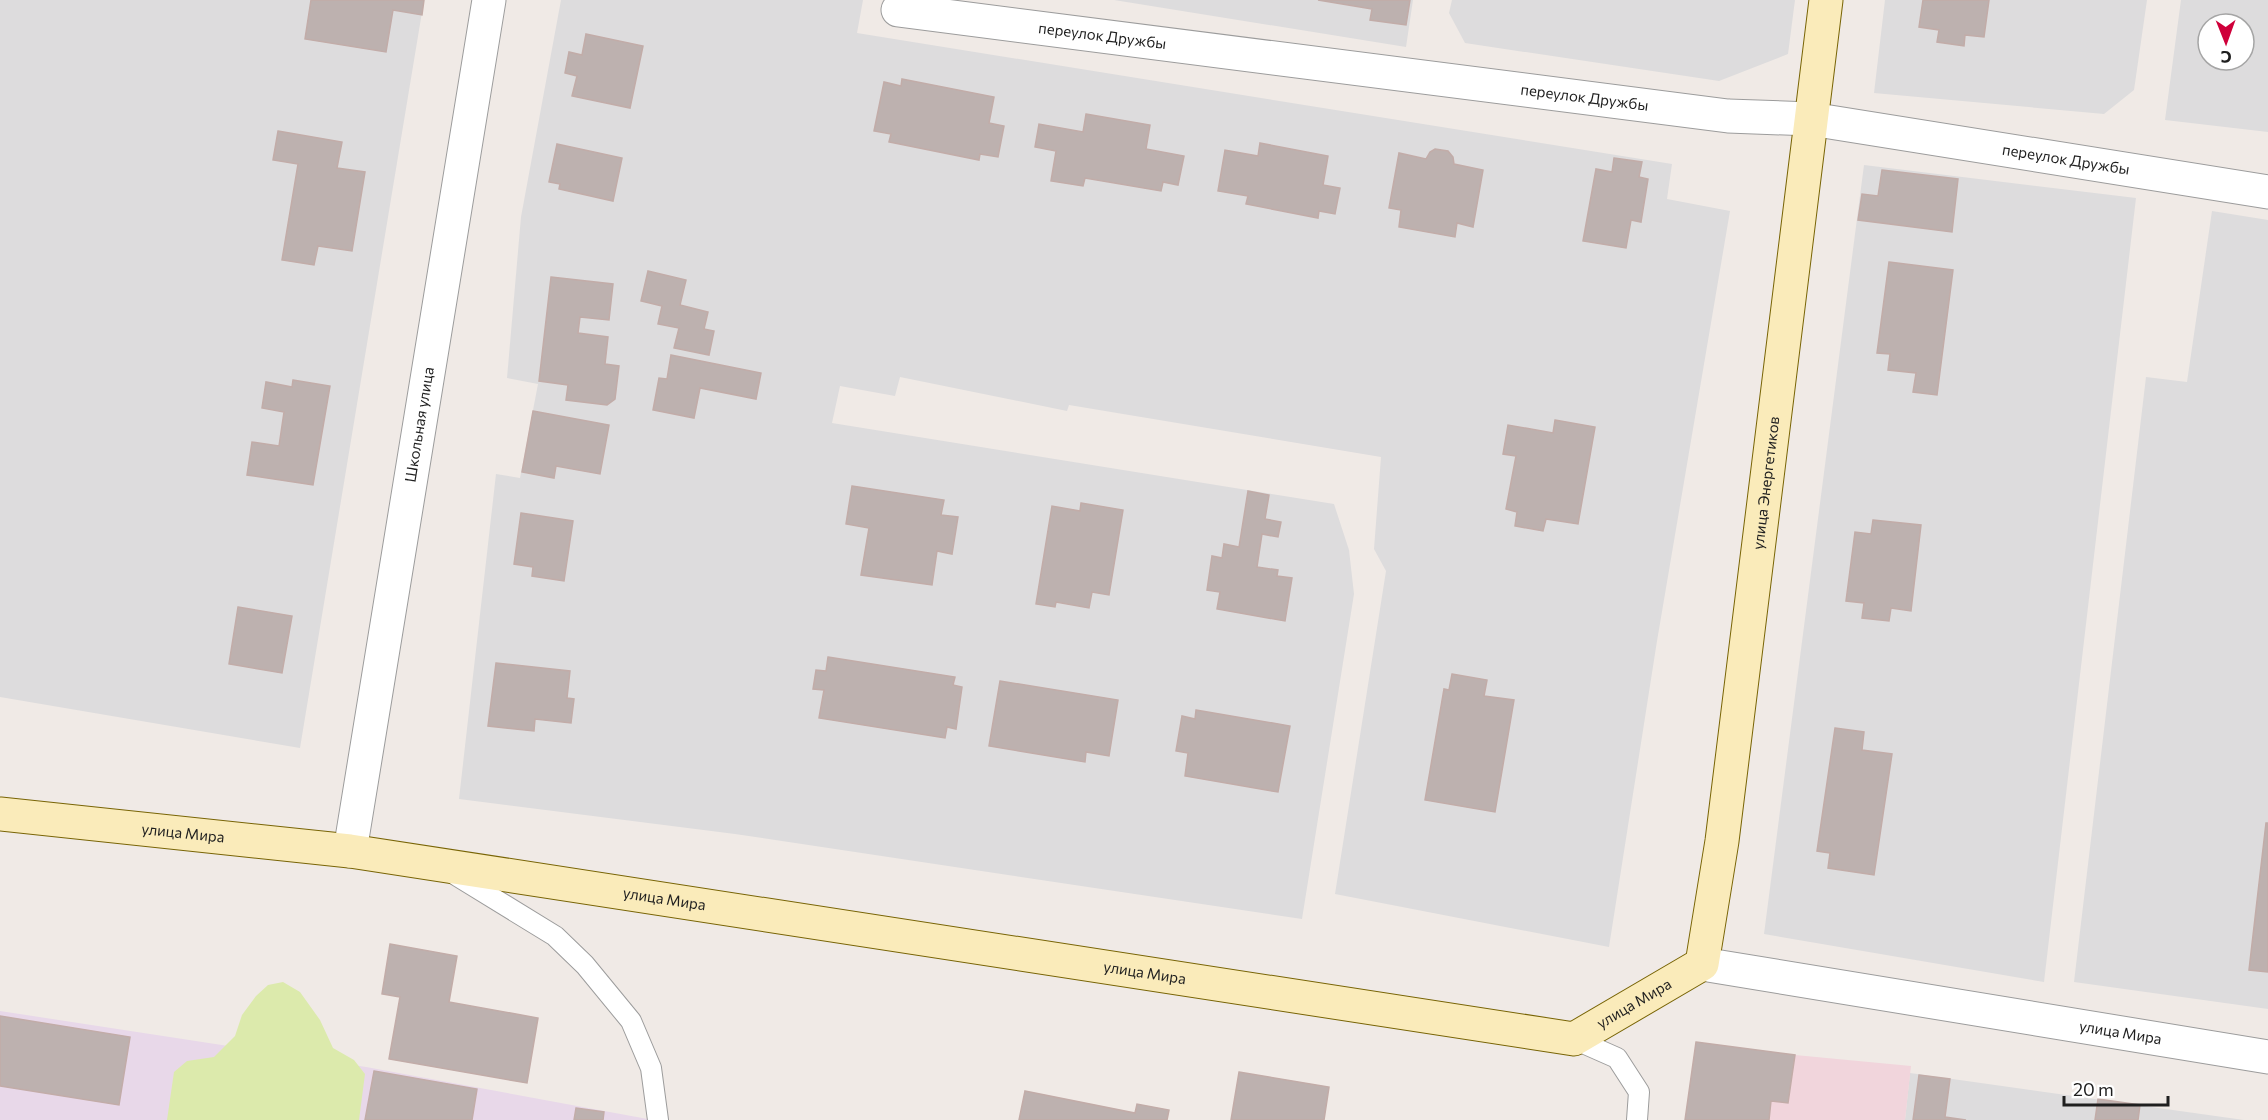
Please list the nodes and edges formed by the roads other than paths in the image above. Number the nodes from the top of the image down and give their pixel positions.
1 (489, 0) edge
2 (1826, 0) edge
3 (898, 10) dead end
4 (1811, 119) junction
5 (2268, 192) edge
6 (0, 814) edge
7 (351, 851) junction
8 (438, 864) junction
9 (1702, 964) junction
10 (1574, 1039) junction
11 (2268, 1057) edge
12 (658, 1120) edge
13 (1637, 1120) edge

1 - 7 street, Школьная улица
2 - 4 street, улица Энергетиков
3 - 4 street, переулок Дружбы
4 - 5 street, переулок Дружбы
4 - 9 street, улица Энергетиков
6 - 7 street, улица Мира
7 - 8 street, улица Мира
8 - 10 street, улица Мира
8 - 12 lane
9 - 10 street, улица Мира
9 - 11 street, улица Мира
10 - 13 lane

